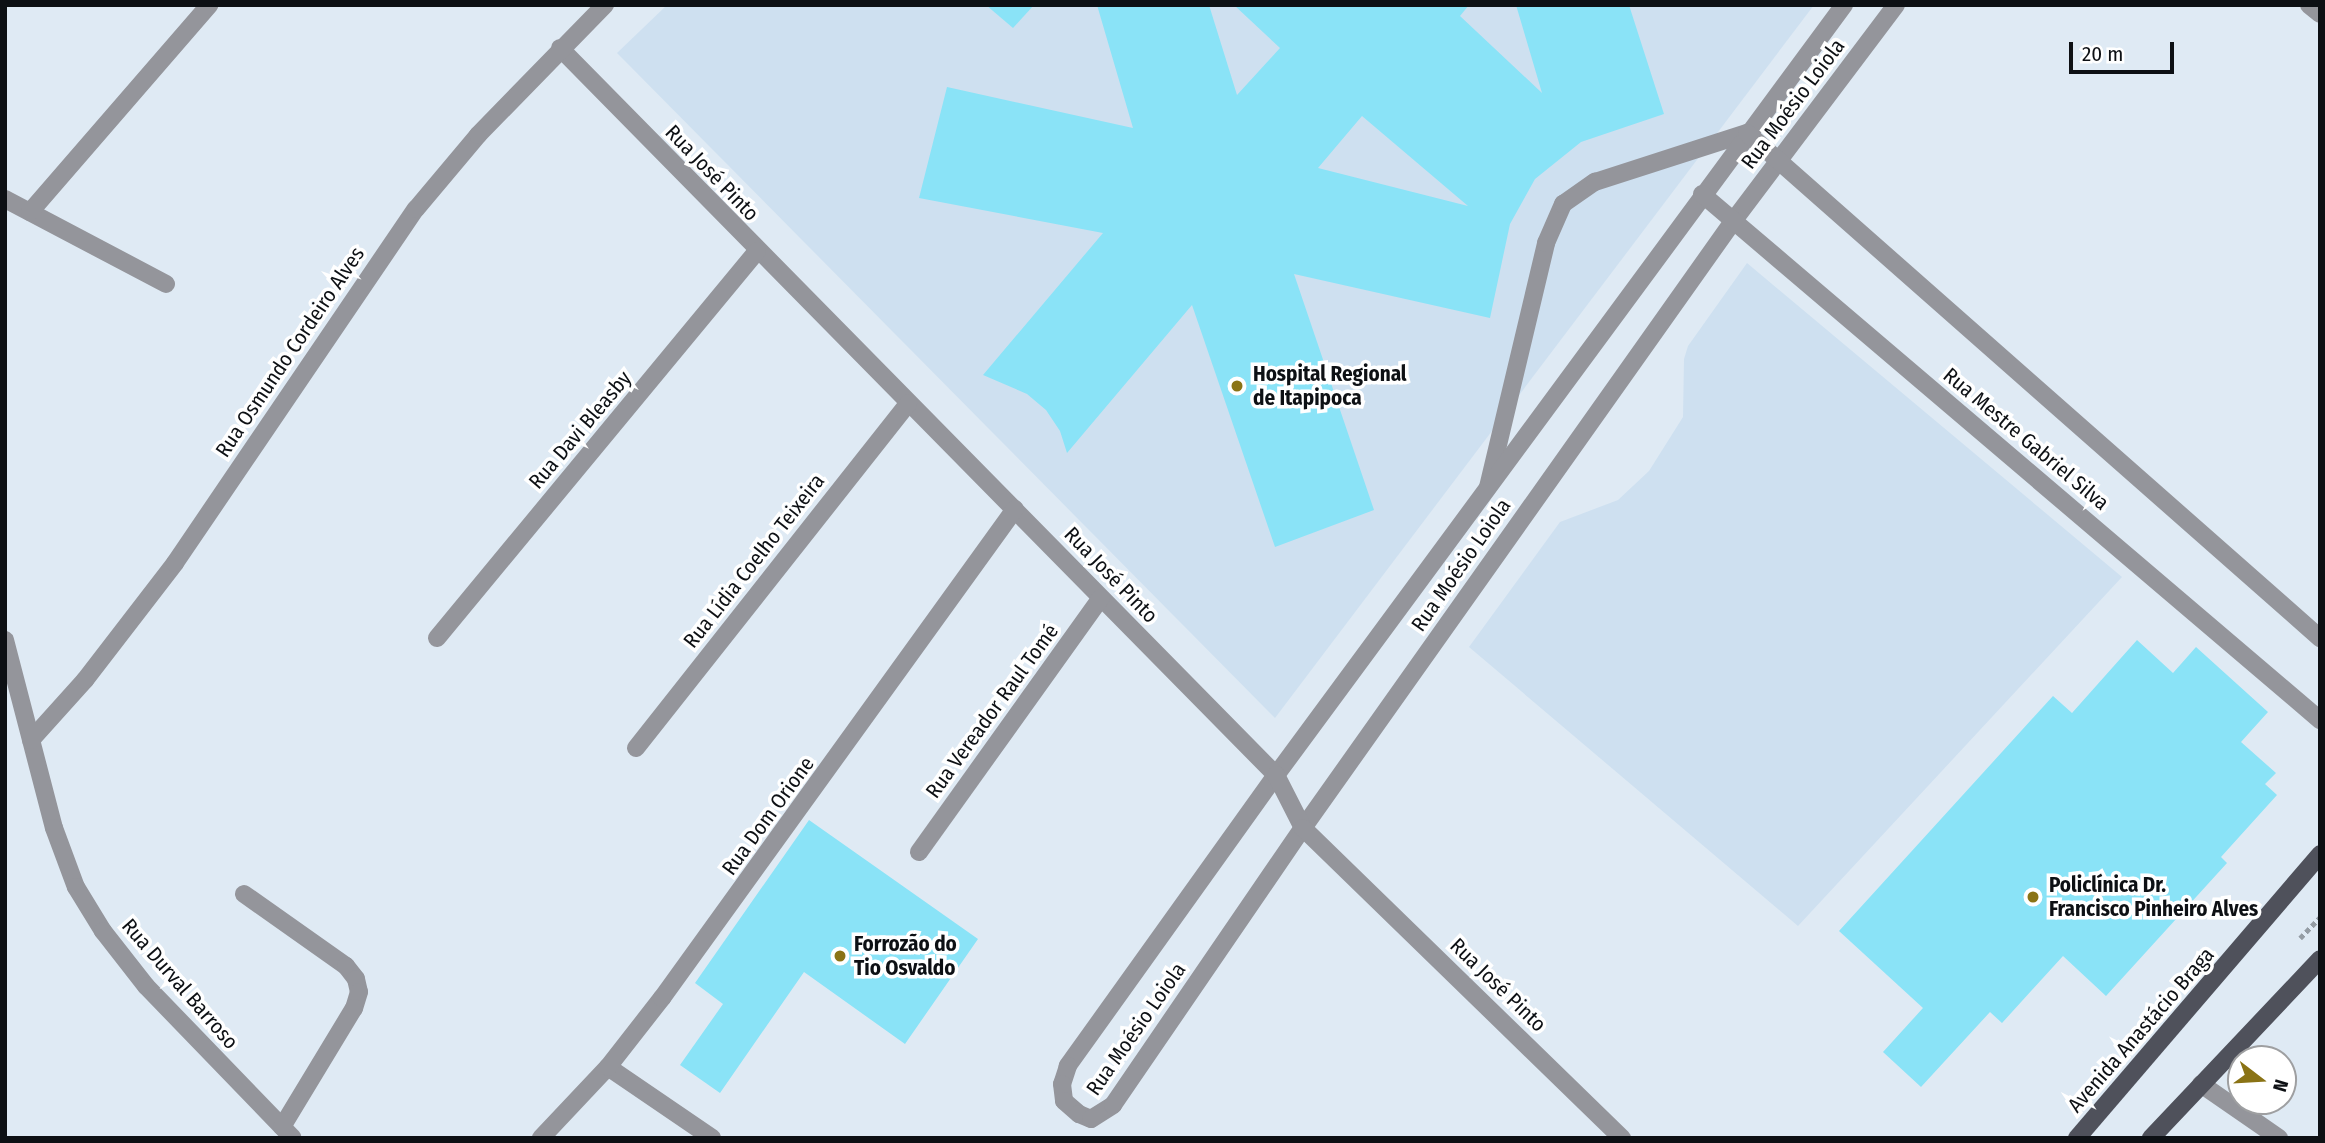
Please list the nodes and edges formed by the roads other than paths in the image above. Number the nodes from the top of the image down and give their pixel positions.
1 (209, 5) edge
2 (605, 5) edge
3 (1844, 5) edge
4 (1896, 5) edge
5 (2309, 5) edge
6 (2320, 14) edge
7 (560, 48) junction
8 (1747, 133) junction
9 (1779, 161) junction
10 (1702, 194) junction
11 (5, 199) edge
12 (30, 212) junction
13 (1734, 220) junction
14 (757, 251) junction
15 (166, 284) dead end
16 (908, 403) junction
17 (1488, 487) junction
18 (1015, 509) junction
19 (1101, 598) junction
20 (438, 638) dead end
21 (2320, 638) edge
22 (5, 640) edge
23 (2320, 720) edge
24 (32, 740) junction
25 (636, 748) dead end
26 (1276, 775) junction
27 (1303, 828) junction
28 (919, 852) dead end
29 (2320, 854) edge
30 (244, 894) dead end
31 (2320, 959) edge
32 (608, 1067) junction
33 (2201, 1084) junction
34 (288, 1133) edge
35 (541, 1138) edge
36 (712, 1138) edge
37 (1622, 1138) edge
38 (2077, 1138) edge
39 (2151, 1138) edge
40 (2279, 1138) edge

1 - 12 street
2 - 7 street, Rua Osmundo Cordeiro Alves
3 - 8 street, Rua Moésio Loiola
4 - 9 street, Rua Moésio Loiola
5 - 6 street
7 - 14 street, Rua José Pinto
7 - 24 street, Rua Osmundo Cordeiro Alves
8 - 9 street, Rua Mestre Gabriel Silva
8 - 10 street, Rua Moésio Loiola
8 - 17 street
9 - 13 street, Rua Moésio Loiola
9 - 21 street, Rua Mestre Gabriel Silva
10 - 13 street, Rua Mestre Gabriel Silva
10 - 17 street, Rua Moésio Loiola
11 - 12 street
12 - 15 street
13 - 23 street, Rua Mestre Gabriel Silva
13 - 27 street, Rua Moésio Loiola
14 - 16 street, Rua José Pinto
14 - 20 street, Rua Davi Bleasby
16 - 18 street, Rua José Pinto
16 - 25 street, Rua Lídia Coelho Teixeira
17 - 26 street, Rua Moésio Loiola
18 - 19 street, Rua José Pinto
18 - 32 street, Rua Dom Orione
19 - 26 street, Rua José Pinto
19 - 28 street, Rua Vereador Raul Tomé
22 - 24 street, Rua Durval Barroso
24 - 34 street, Rua Durval Barroso
26 - 27 street, Rua José Pinto
26 - 27 street, Rua Moésio Loiola
27 - 37 street, Rua José Pinto
29 - 38 main road, Avenida Anastácio Braga
30 - 34 street
31 - 33 main road
32 - 35 street, Rua Dom Orione
32 - 36 street
33 - 39 main road
33 - 40 street

